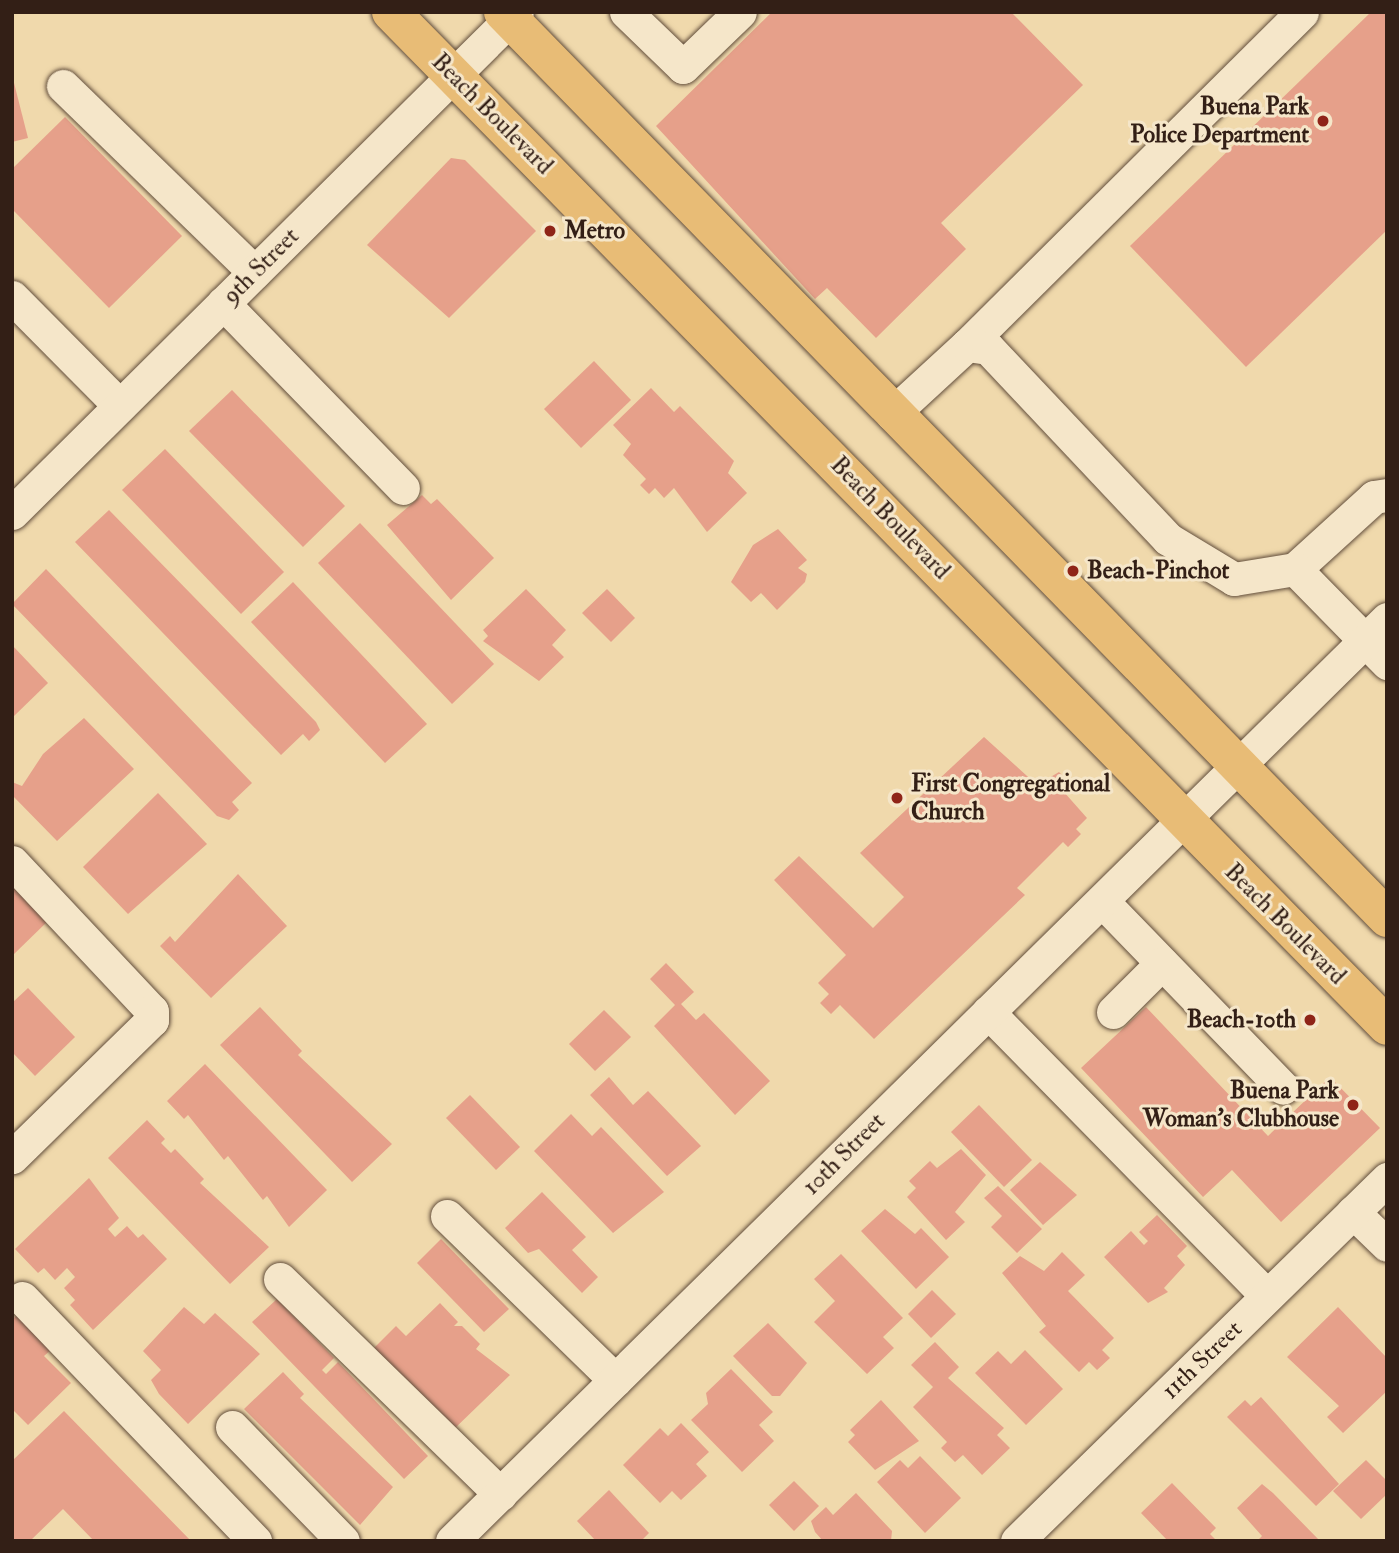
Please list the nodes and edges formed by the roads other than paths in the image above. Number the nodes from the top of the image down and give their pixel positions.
1 (391, 12) edge
2 (626, 12) edge
3 (740, 12) edge
4 (1302, 12) edge
5 (510, 15) edge
6 (452, 75) junction
7 (63, 86) dead end
8 (254, 272) junction
9 (12, 297) edge
10 (223, 303) junction
11 (967, 345) junction
12 (120, 406) junction
13 (892, 414) junction
14 (403, 488) dead end
15 (1387, 495) edge
16 (12, 513) edge
17 (1295, 569) junction
18 (1379, 641) edge
19 (1236, 769) junction
20 (1183, 822) junction
21 (12, 862) edge
22 (1102, 901) junction
23 (1386, 915) edge
24 (1162, 963) junction
25 (988, 1012) junction
26 (1113, 1012) dead end
27 (1387, 1026) edge
28 (1283, 1088) dead end
29 (12, 1157) edge
30 (1387, 1178) edge
31 (1353, 1212) junction
32 (447, 1216) dead end
33 (1387, 1245) edge
34 (280, 1279) dead end
35 (1267, 1296) junction
36 (22, 1298) dead end
37 (615, 1380) junction
38 (232, 1427) dead end
39 (500, 1494) junction
40 (255, 1541) edge
41 (343, 1541) edge
42 (452, 1541) edge
43 (1017, 1541) edge

1 - 6 main road, Beach Boulevard
2 - 3 street
4 - 11 street
5 - 6 street, 9th Street
5 - 13 main road
6 - 8 street, 9th Street
6 - 20 main road, Beach Boulevard
7 - 8 street
8 - 10 street, 9th Street
9 - 12 street
10 - 12 street, 9th Street
10 - 14 street
11 - 13 street
11 - 17 street
12 - 16 street, 9th Street
13 - 19 main road
15 - 17 street
17 - 18 street
18 - 19 street, 10th Street
19 - 20 street, 10th Street
19 - 23 main road
20 - 22 street, 10th Street
20 - 27 main road, Beach Boulevard
21 - 29 street
22 - 24 street
22 - 25 street, 10th Street
24 - 26 street
24 - 28 street
25 - 35 street
25 - 37 street, 10th Street
30 - 31 street, 11th Street
31 - 33 street
31 - 35 street, 11th Street
32 - 37 street
34 - 39 street
35 - 43 street, 11th Street
36 - 40 street
37 - 39 street, 10th Street
38 - 41 street
39 - 42 street, 10th Street

